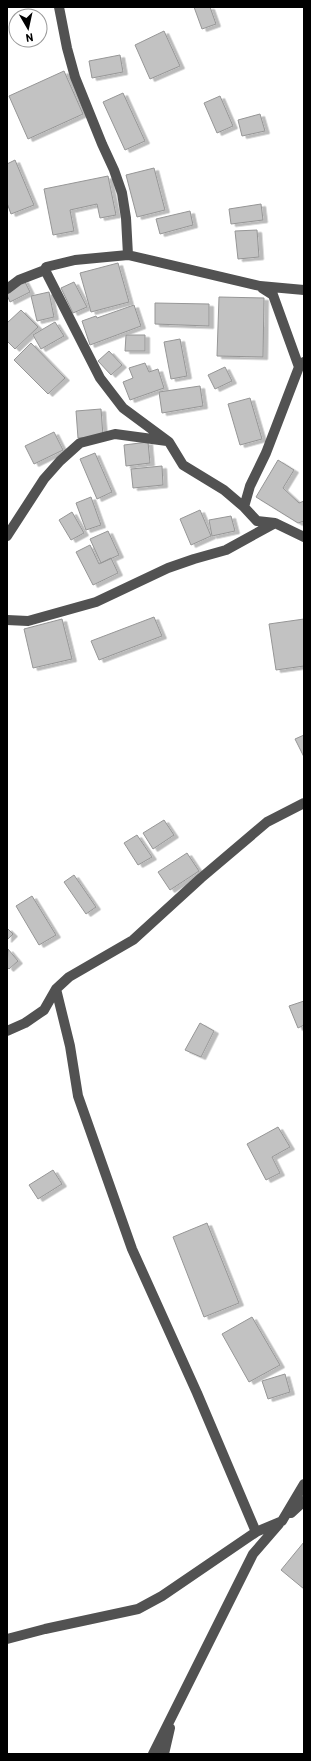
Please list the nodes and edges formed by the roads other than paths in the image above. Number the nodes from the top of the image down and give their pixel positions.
1 (59, 7) edge
2 (128, 255) junction
3 (44, 270) junction
4 (260, 286) junction
5 (7, 289) edge
6 (304, 290) edge
7 (301, 364) edge
8 (169, 442) junction
9 (244, 507) junction
10 (275, 523) junction
11 (7, 536) edge
12 (304, 537) edge
13 (7, 620) edge
14 (304, 803) edge
15 (56, 989) junction
16 (7, 1031) edge
17 (304, 1484) edge
18 (304, 1501) edge
19 (282, 1521) junction
20 (256, 1532) junction
21 (7, 1639) edge
22 (174, 1710) junction
23 (153, 1754) edge
24 (164, 1754) edge

1 - 2 street
2 - 3 street
2 - 4 street
3 - 5 street
3 - 8 street
4 - 6 street
4 - 7 street
7 - 9 street
8 - 9 street
8 - 11 street
9 - 10 street
10 - 12 street
10 - 13 street
14 - 15 street
15 - 16 street
15 - 20 street
17 - 19 street
18 - 19 street
19 - 20 street
19 - 22 street
20 - 21 street
22 - 23 street
22 - 24 street

